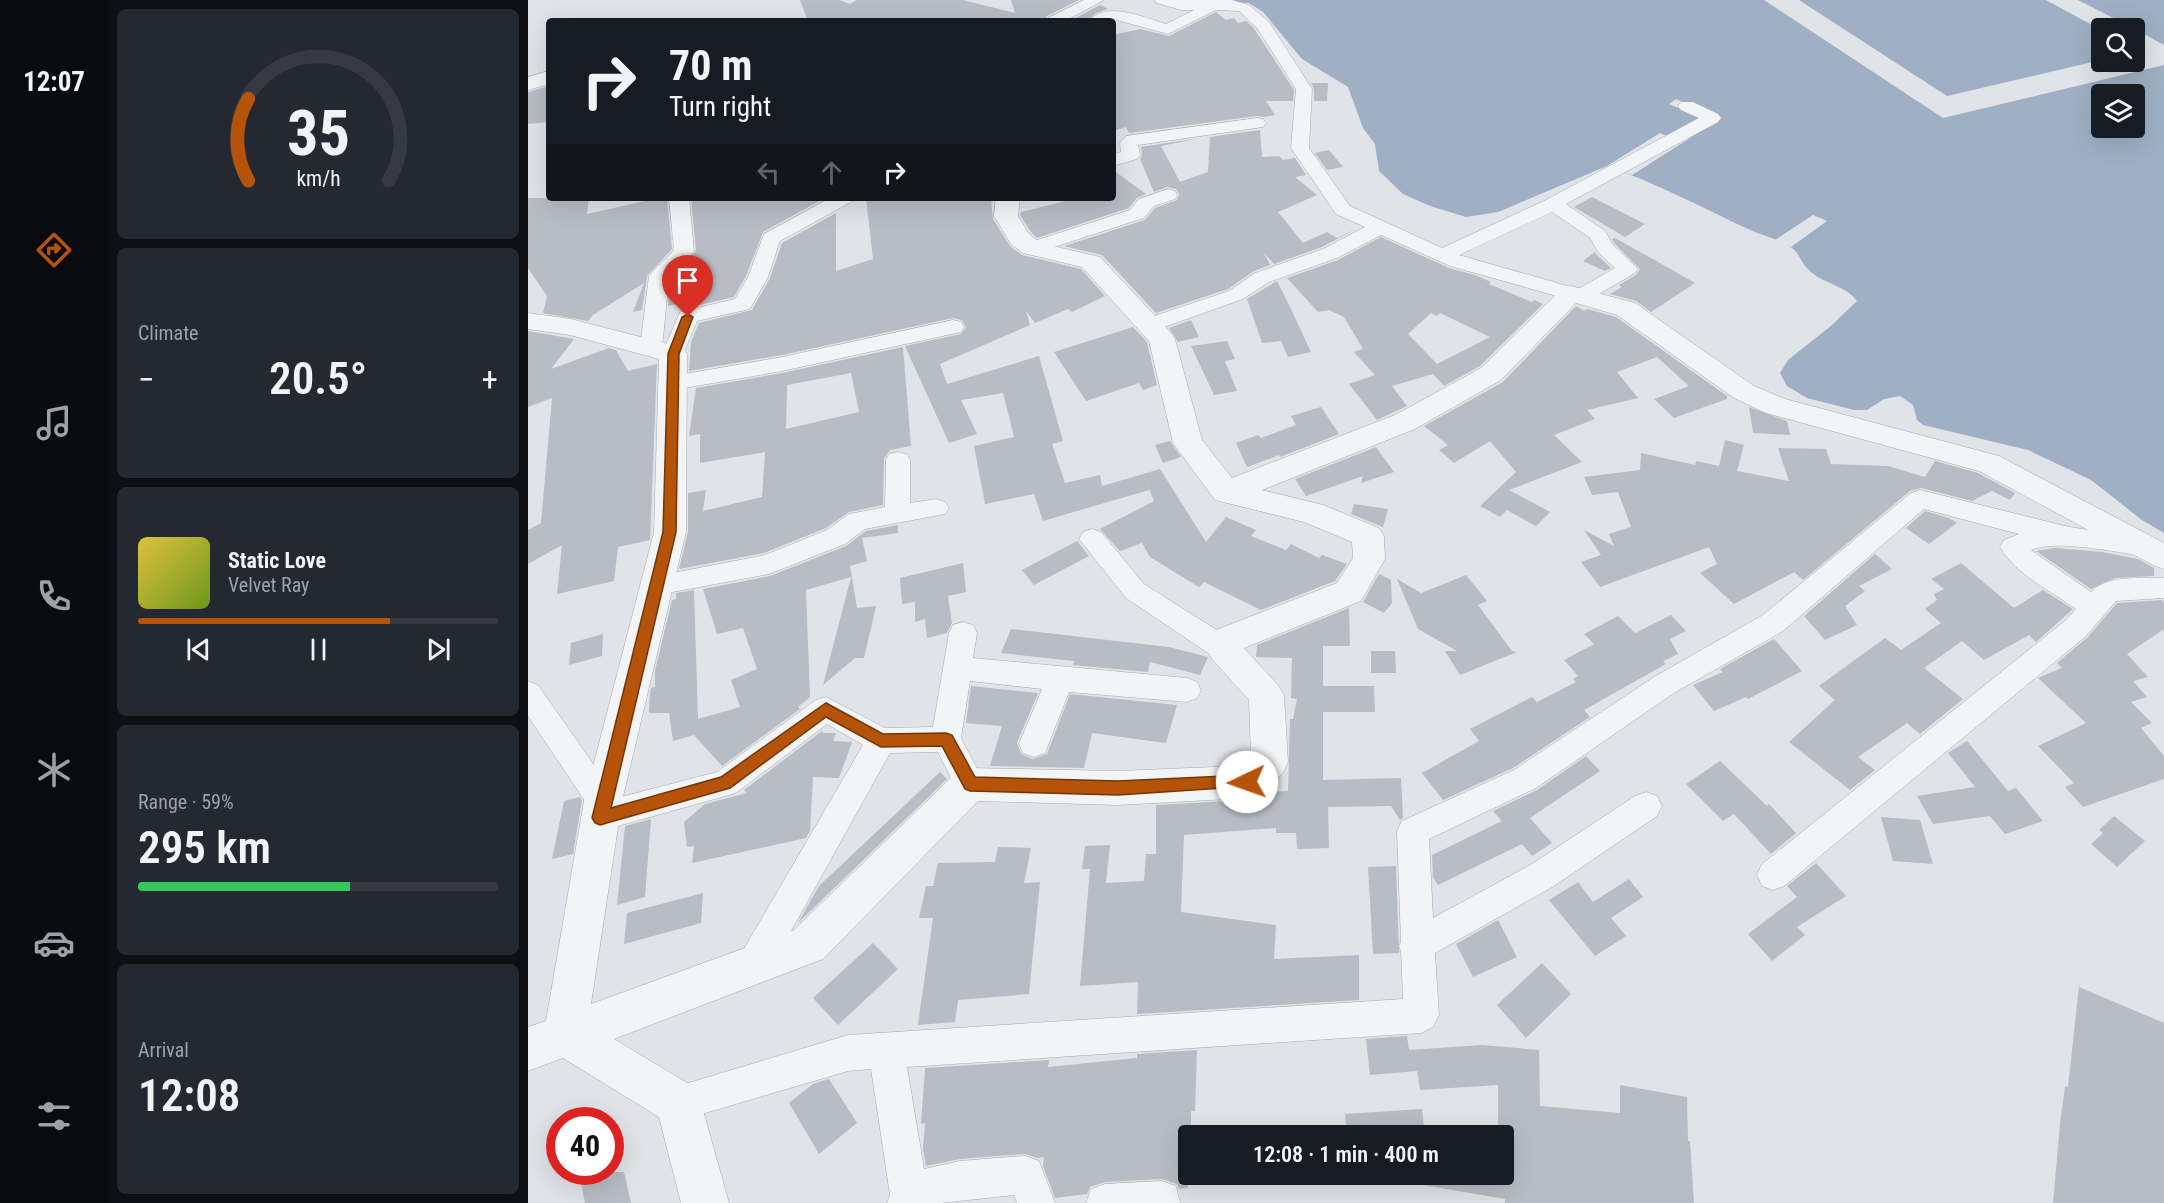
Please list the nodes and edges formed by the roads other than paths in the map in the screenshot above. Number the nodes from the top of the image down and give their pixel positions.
1 (1096, 0) edge
2 (1162, 0) edge
3 (1213, 6) junction
4 (1059, 18) edge
5 (1103, 18) edge
6 (546, 77) edge
7 (528, 84) edge
8 (1687, 106) dead end
9 (1244, 129) dead end
10 (1116, 160) edge
11 (1168, 195) dead end
12 (679, 201) edge
13 (839, 201) edge
14 (1008, 201) edge
15 (1553, 204) junction
16 (1380, 227) junction
17 (1032, 248) junction
18 (1443, 255) junction
19 (1576, 295) junction
20 (528, 321) edge
21 (1150, 325) junction
22 (953, 327) dead end
23 (666, 362) junction
24 (898, 460) dead end
25 (1226, 492) junction
26 (936, 508) dead end
27 (897, 514) junction
28 (2069, 537) junction
29 (1092, 539) dead end
30 (2154, 551) edge
31 (656, 585) junction
32 (2164, 588) edge
33 (2092, 607) junction
34 (963, 633) dead end
35 (1224, 649) junction
36 (957, 668) junction
37 (1060, 679) junction
38 (1187, 690) dead end
39 (528, 693) edge
40 (946, 739) junction
41 (881, 741) junction
42 (1034, 744) dead end
43 (970, 784) junction
44 (1646, 806) dead end
45 (602, 809) junction
46 (1773, 875) dead end
47 (1416, 946) junction
48 (753, 966) junction
49 (547, 1042) edge
50 (886, 1050) junction
51 (678, 1103) junction
52 (907, 1199) edge
53 (705, 1203) edge
54 (1036, 1203) edge
55 (1105, 1203) edge
56 (1161, 1203) edge

1 - 4 street
2 - 3 street
3 - 5 street
3 - 16 street
6 - 7 street
8 - 15 street
9 - 10 street
11 - 17 street
12 - 23 street
13 - 23 street
14 - 17 street
15 - 18 street
15 - 19 street
16 - 18 street
16 - 21 street
17 - 21 street
18 - 19 street
19 - 25 street
19 - 30 street
20 - 23 street
21 - 25 street
22 - 23 street
23 - 31 street
24 - 27 street
25 - 35 street
26 - 27 street
27 - 31 street
28 - 30 street
28 - 33 street
28 - 47 street
29 - 35 street
31 - 45 street
32 - 33 street
33 - 46 street
34 - 36 street
35 - 43 street
36 - 37 street
36 - 40 street
37 - 38 street
37 - 42 street
39 - 45 street
40 - 41 street
40 - 43 street
41 - 45 street
41 - 48 street
43 - 48 street
44 - 47 street
45 - 49 street
47 - 50 street
48 - 49 street
49 - 51 street
50 - 51 street
50 - 52 street
51 - 53 street
52 - 54 street
55 - 56 street

